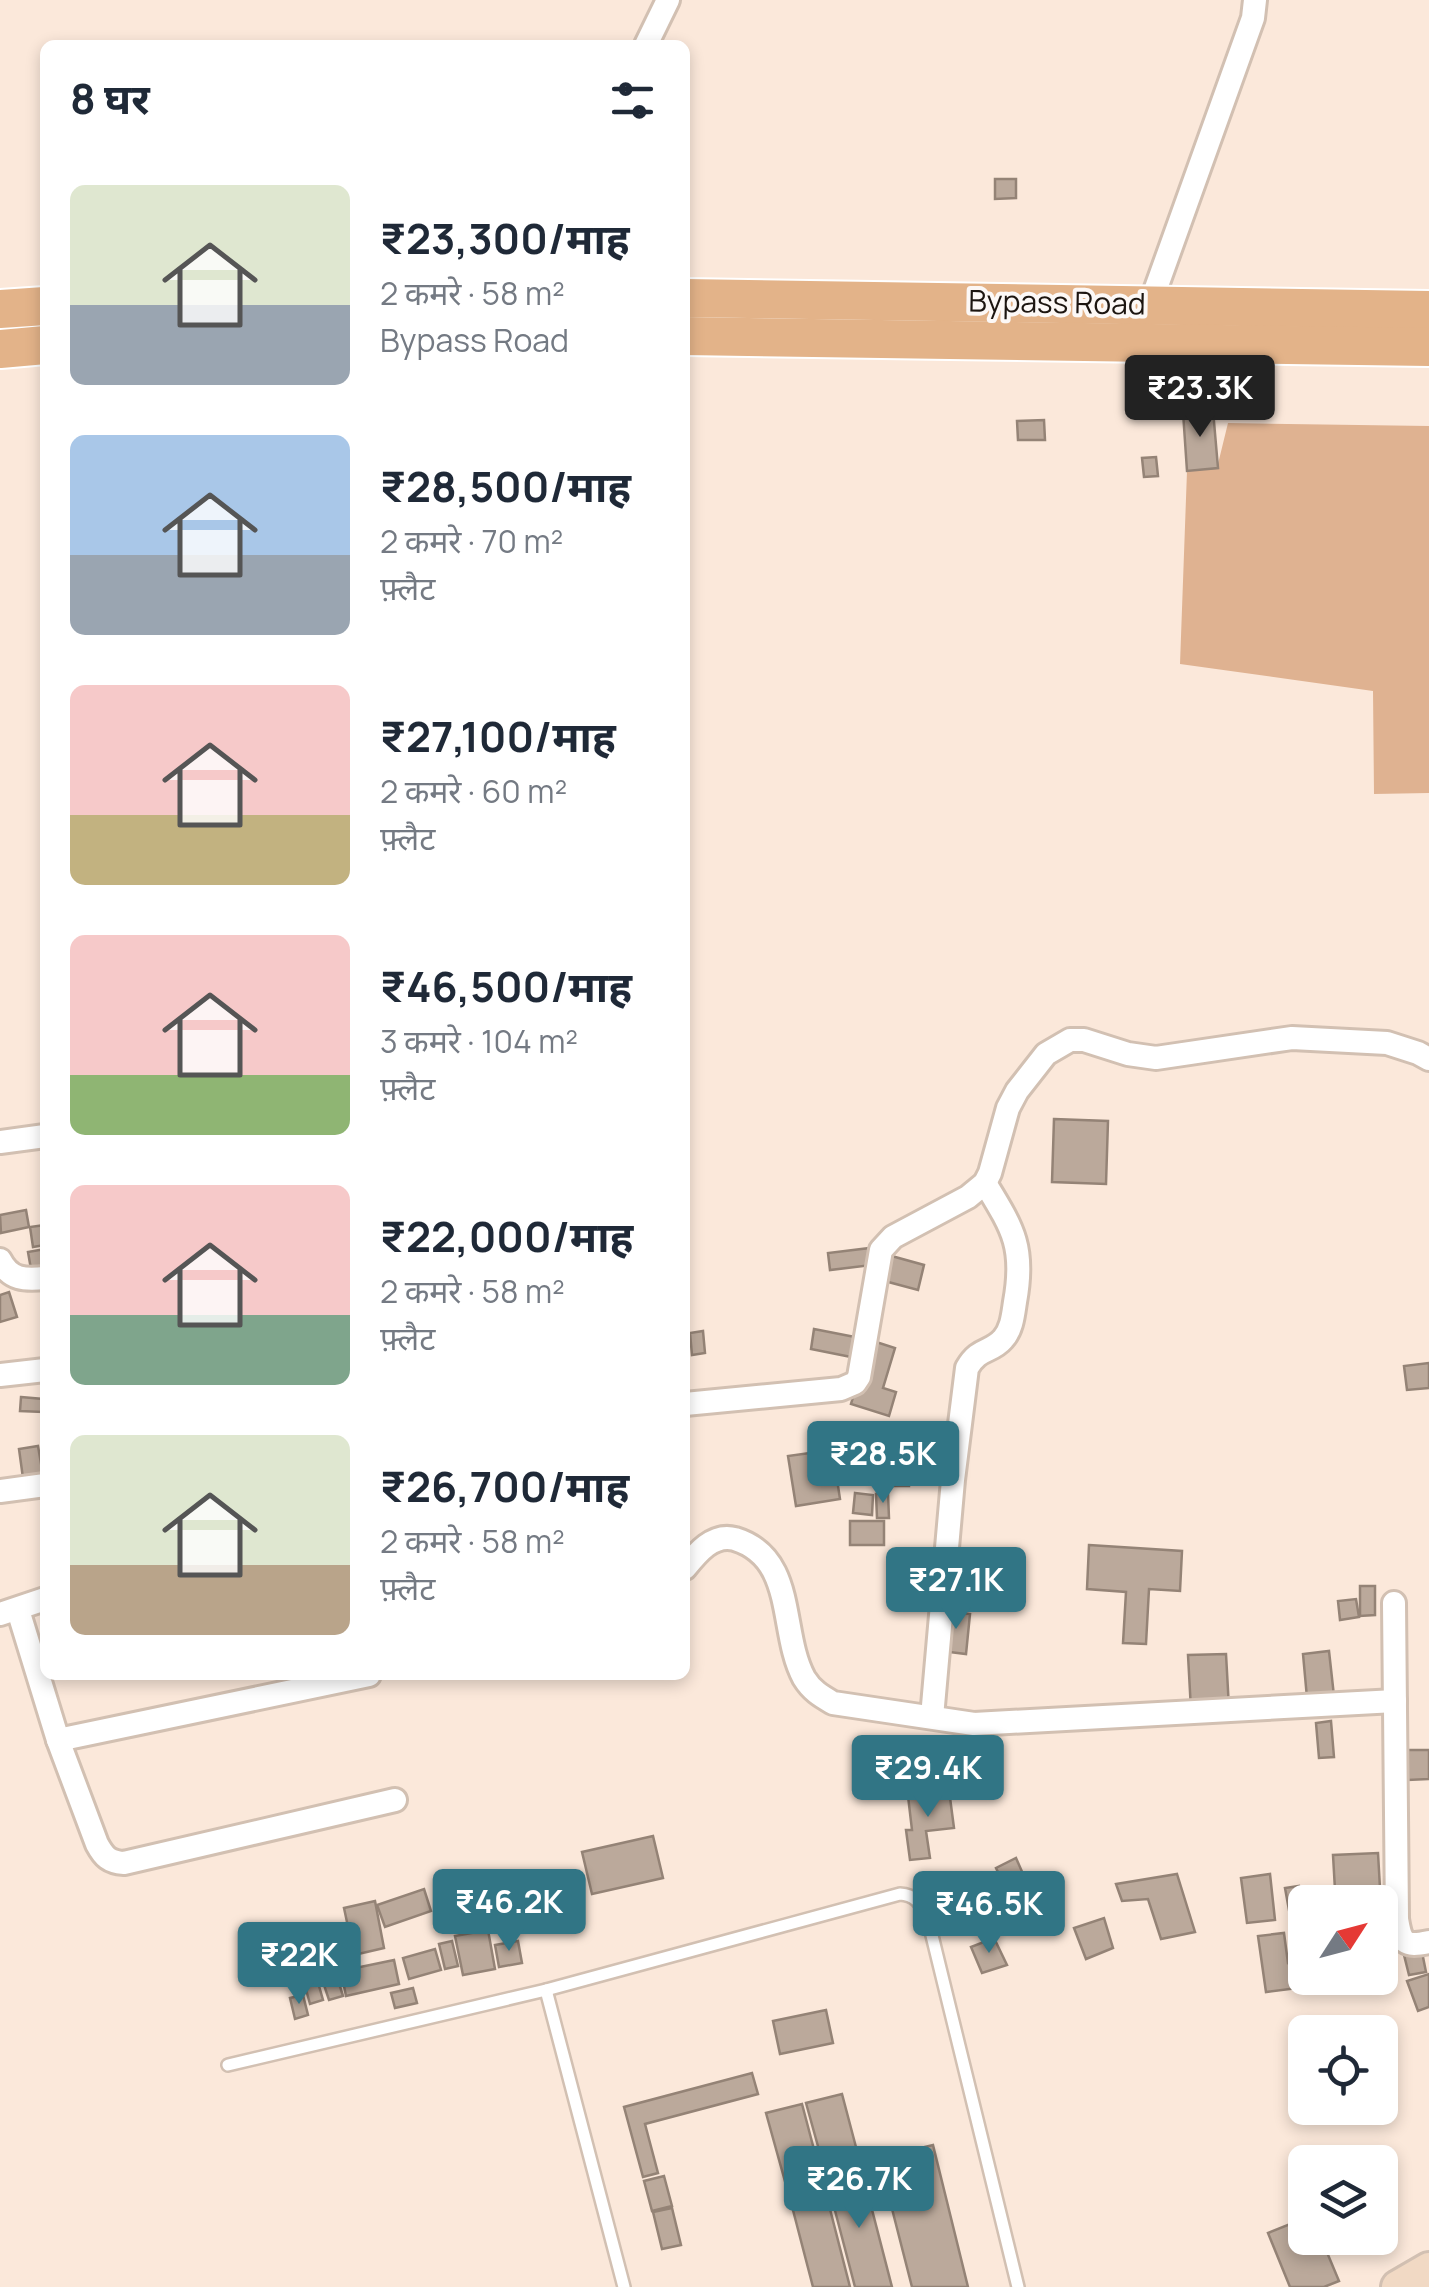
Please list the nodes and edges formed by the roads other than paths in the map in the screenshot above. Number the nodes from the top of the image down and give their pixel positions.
1 (668, 0) edge
2 (1254, 0) edge
3 (648, 40) edge
4 (690, 298) edge
5 (1150, 305) junction
6 (40, 306) edge
7 (0, 309) edge
8 (1429, 310) edge
9 (690, 336) edge
10 (40, 346) edge
11 (1429, 347) edge
12 (0, 350) edge
13 (1429, 1059) edge
14 (40, 1137) edge
15 (0, 1142) edge
16 (985, 1184) junction
17 (0, 1260) edge
18 (40, 1278) edge
19 (40, 1370) edge
20 (0, 1374) edge
21 (690, 1404) edge
22 (40, 1485) edge
23 (0, 1491) edge
24 (690, 1562) edge
25 (40, 1601) edge
26 (1394, 1603) dead end
27 (9, 1612) edge
28 (345, 1680) edge
29 (1395, 1701) junction
30 (932, 1717) junction
31 (58, 1740) junction
32 (396, 1800) dead end
33 (1429, 1942) edge
34 (546, 1990) junction
35 (228, 2065) dead end
36 (1429, 2269) edge
37 (624, 2287) edge
38 (1018, 2287) edge
39 (1398, 2287) edge

1 - 3 street
2 - 5 street
4 - 5 main road, Bypass Road
5 - 8 main road, Bypass Road
6 - 7 main road
9 - 11 main road, Bypass Road
10 - 12 main road
13 - 16 street
14 - 15 street
16 - 21 street
16 - 30 street
17 - 18 street
19 - 20 street
22 - 23 street
24 - 30 street
25 - 27 street
26 - 29 street
27 - 31 street
28 - 31 street
29 - 30 street
29 - 33 street
31 - 32 street
34 - 35 lane
34 - 37 lane
34 - 38 lane
36 - 39 main road

